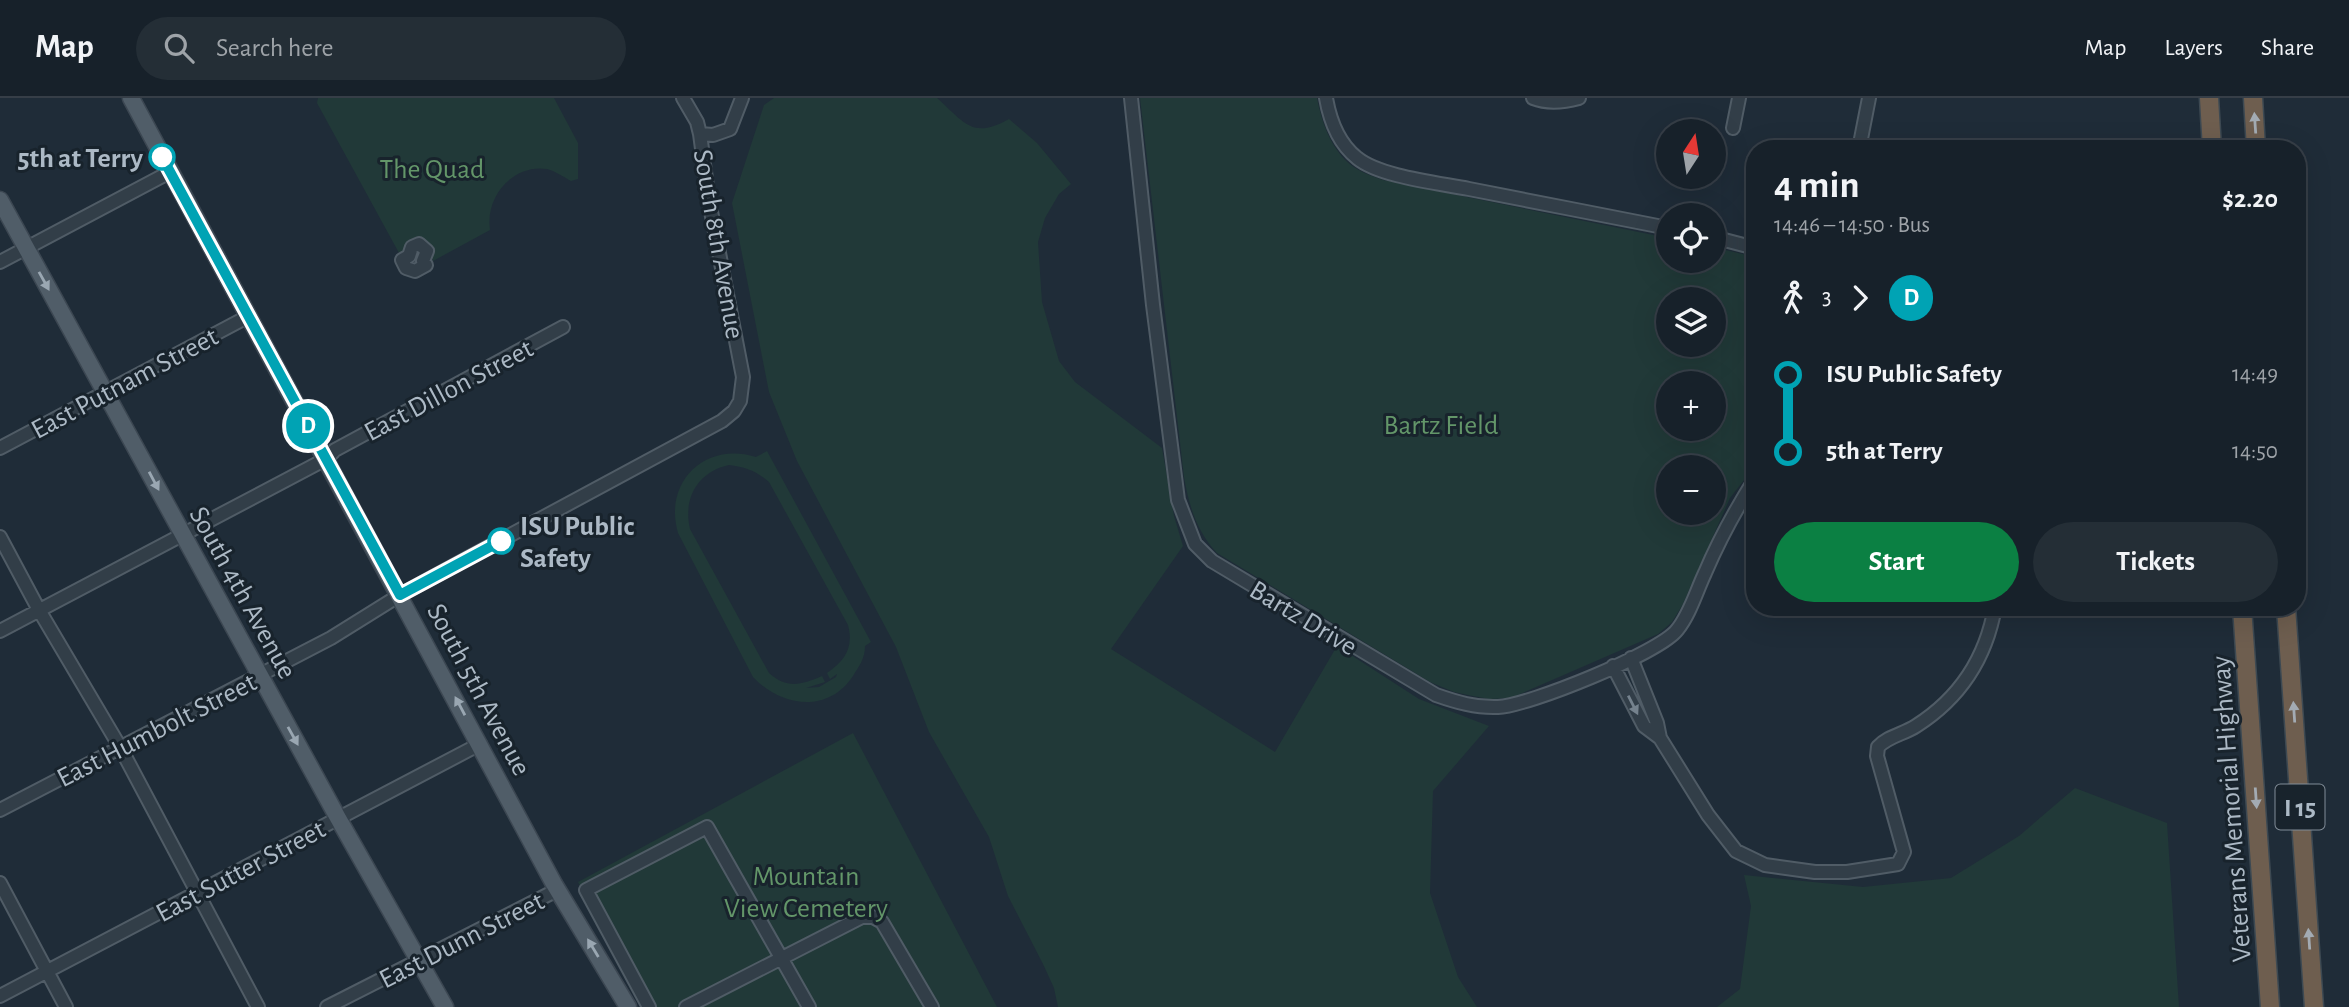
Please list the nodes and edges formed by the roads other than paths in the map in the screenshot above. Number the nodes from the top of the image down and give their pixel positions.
1 (131, 98) edge
2 (683, 98) edge
3 (742, 98) edge
4 (1131, 98) edge
5 (1326, 98) edge
6 (1533, 98) edge
7 (1579, 98) edge
8 (1739, 98) edge
9 (1869, 98) edge
10 (2208, 98) edge
11 (2253, 98) edge
12 (1733, 128) dead end
13 (700, 134) junction
14 (1861, 140) edge
15 (2211, 140) edge
16 (2255, 140) edge
17 (170, 172) junction
18 (0, 200) edge
19 (1656, 226) edge
20 (1726, 240) edge
21 (1746, 246) edge
22 (26, 247) junction
23 (0, 262) edge
24 (248, 316) junction
25 (563, 327) dead end
26 (106, 392) junction
27 (742, 394) joint
28 (0, 448) edge
29 (326, 459) junction
30 (1746, 494) edge
31 (183, 534) junction
32 (0, 537) edge
33 (400, 595) junction
34 (39, 610) junction
35 (1993, 616) edge
36 (2243, 616) edge
37 (2287, 616) edge
38 (0, 631) edge
39 (1631, 658) junction
40 (1613, 666) junction
41 (260, 676) junction
42 (1660, 738) junction
43 (480, 744) junction
44 (120, 747) junction
45 (0, 810) edge
46 (338, 818) junction
47 (0, 883) edge
48 (557, 890) junction
49 (197, 893) junction
50 (783, 958) junction
51 (419, 960) junction
52 (47, 972) junction
53 (0, 996) edge
54 (66, 1007) edge
55 (258, 1007) edge
56 (327, 1007) edge
57 (444, 1007) edge
58 (628, 1007) edge
59 (649, 1007) edge
60 (686, 1007) edge
61 (809, 1007) edge
62 (932, 1007) edge
63 (2270, 1007) edge
64 (2314, 1007) edge

1 - 17 main road, South 5th Avenue
2 - 13 street, South 8th Avenue
3 - 13 street
4 - 40 street, Bartz Drive
5 - 19 street
6 - 7 street
8 - 12 street
9 - 14 street
10 - 15 highway
16 -> 11 highway
13 - 27 street, South 8th Avenue
17 - 22 street
17 - 24 main road, South 5th Avenue
18 - 22 main road, South 4th Avenue
20 - 21 street
22 - 23 street
22 -> 26 main road, South 4th Avenue
24 - 26 street, East Putnam Street
24 - 29 main road, South 5th Avenue
25 - 29 street, East Dillon Street
26 - 28 street, East Putnam Street
26 -> 31 main road, South 4th Avenue
27 - 33 street, East Humbolt Street
29 - 31 street, East Dillon Street
29 - 33 main road, South 5th Avenue
30 - 39 street, Bartz Drive
31 - 34 street, East Dillon Street
31 - 41 main road, South 4th Avenue
32 - 34 street
33 - 41 street, East Humbolt Street
43 -> 33 main road, South 5th Avenue
34 - 38 street, East Dillon Street
34 - 44 street
35 - 42 street
36 -> 63 highway, Veterans Memorial Highway / I 15
64 -> 37 highway, I 15
39 - 40 street, Bartz Drive
39 - 42 street
40 -> 42 street
41 - 44 street, East Humbolt Street
41 -> 46 main road, South 4th Avenue
43 - 46 street, East Sutter Street
43 - 48 main road, South 5th Avenue
44 - 45 street, East Humbolt Street
44 - 49 street
46 - 49 street, East Sutter Street
46 - 51 main road, South 4th Avenue
47 - 52 street
48 - 51 street, East Dunn Street
58 -> 48 main road, South 5th Avenue
49 - 52 street, East Sutter Street
49 - 55 street
50 - 59 street
50 - 60 street
50 - 61 street
50 - 62 street
51 - 56 street, East Dunn Street
51 - 57 main road, South 4th Avenue
52 - 53 street, East Sutter Street
52 - 54 street

